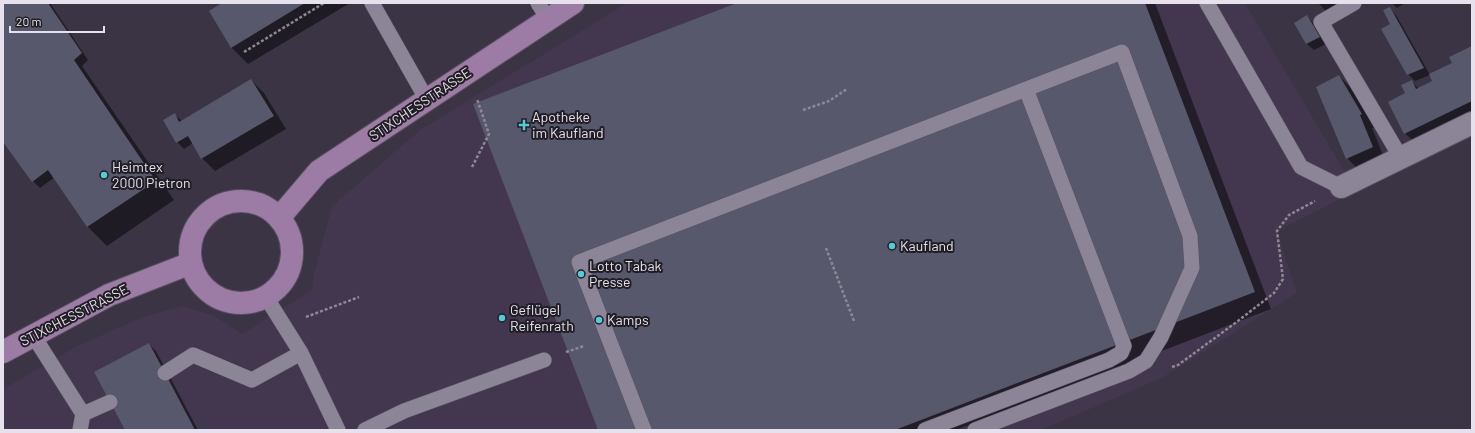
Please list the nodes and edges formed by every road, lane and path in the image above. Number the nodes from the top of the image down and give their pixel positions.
1 (324, 3) edge
2 (372, 3) edge
3 (573, 3) edge
4 (1207, 3) edge
5 (1354, 3) edge
6 (543, 11) edge
7 (244, 52) dead end
8 (847, 89) dead end
9 (1026, 89) junction
10 (477, 98) dead end
11 (427, 100) junction
12 (803, 110) dead end
13 (1472, 123) edge
14 (1401, 158) junction
15 (472, 168) dead end
16 (1342, 187) junction
17 (279, 218) junction
18 (826, 248) dead end
19 (191, 263) junction
20 (266, 297) junction
21 (359, 297) dead end
22 (854, 321) dead end
23 (287, 329) junction
24 (33, 335) junction
25 (3, 352) edge
26 (301, 353) junction
27 (544, 360) dead end
28 (1171, 368) dead end
29 (165, 373) dead end
30 (110, 402) dead end
31 (83, 414) junction
32 (80, 430) edge
33 (338, 430) edge
34 (365, 430) edge
35 (644, 430) edge
36 (925, 430) edge
37 (975, 430) edge

1 - 7 path
2 - 11 lane
3 - 6 street, STIXCHESSTRASSE
4 - 16 lane
5 - 14 lane
6 - 11 street, STIXCHESSTRASSE
8 - 12 path
9 - 35 lane
9 - 36 lane
9 - 37 lane
10 - 15 path
11 - 17 street, STIXCHESSTRASSE
13 - 14 street
14 - 16 street
16 - 28 path
17 - 19 street
17 - 20 street
18 - 22 path
19 - 20 street
19 - 24 street, STIXCHESSTRASSE
20 - 23 lane
21 - 23 path
23 - 26 lane
24 - 25 street, STIXCHESSTRASSE
24 - 31 lane
26 - 29 lane
26 - 33 lane
27 - 34 lane
30 - 31 lane
31 - 32 lane

